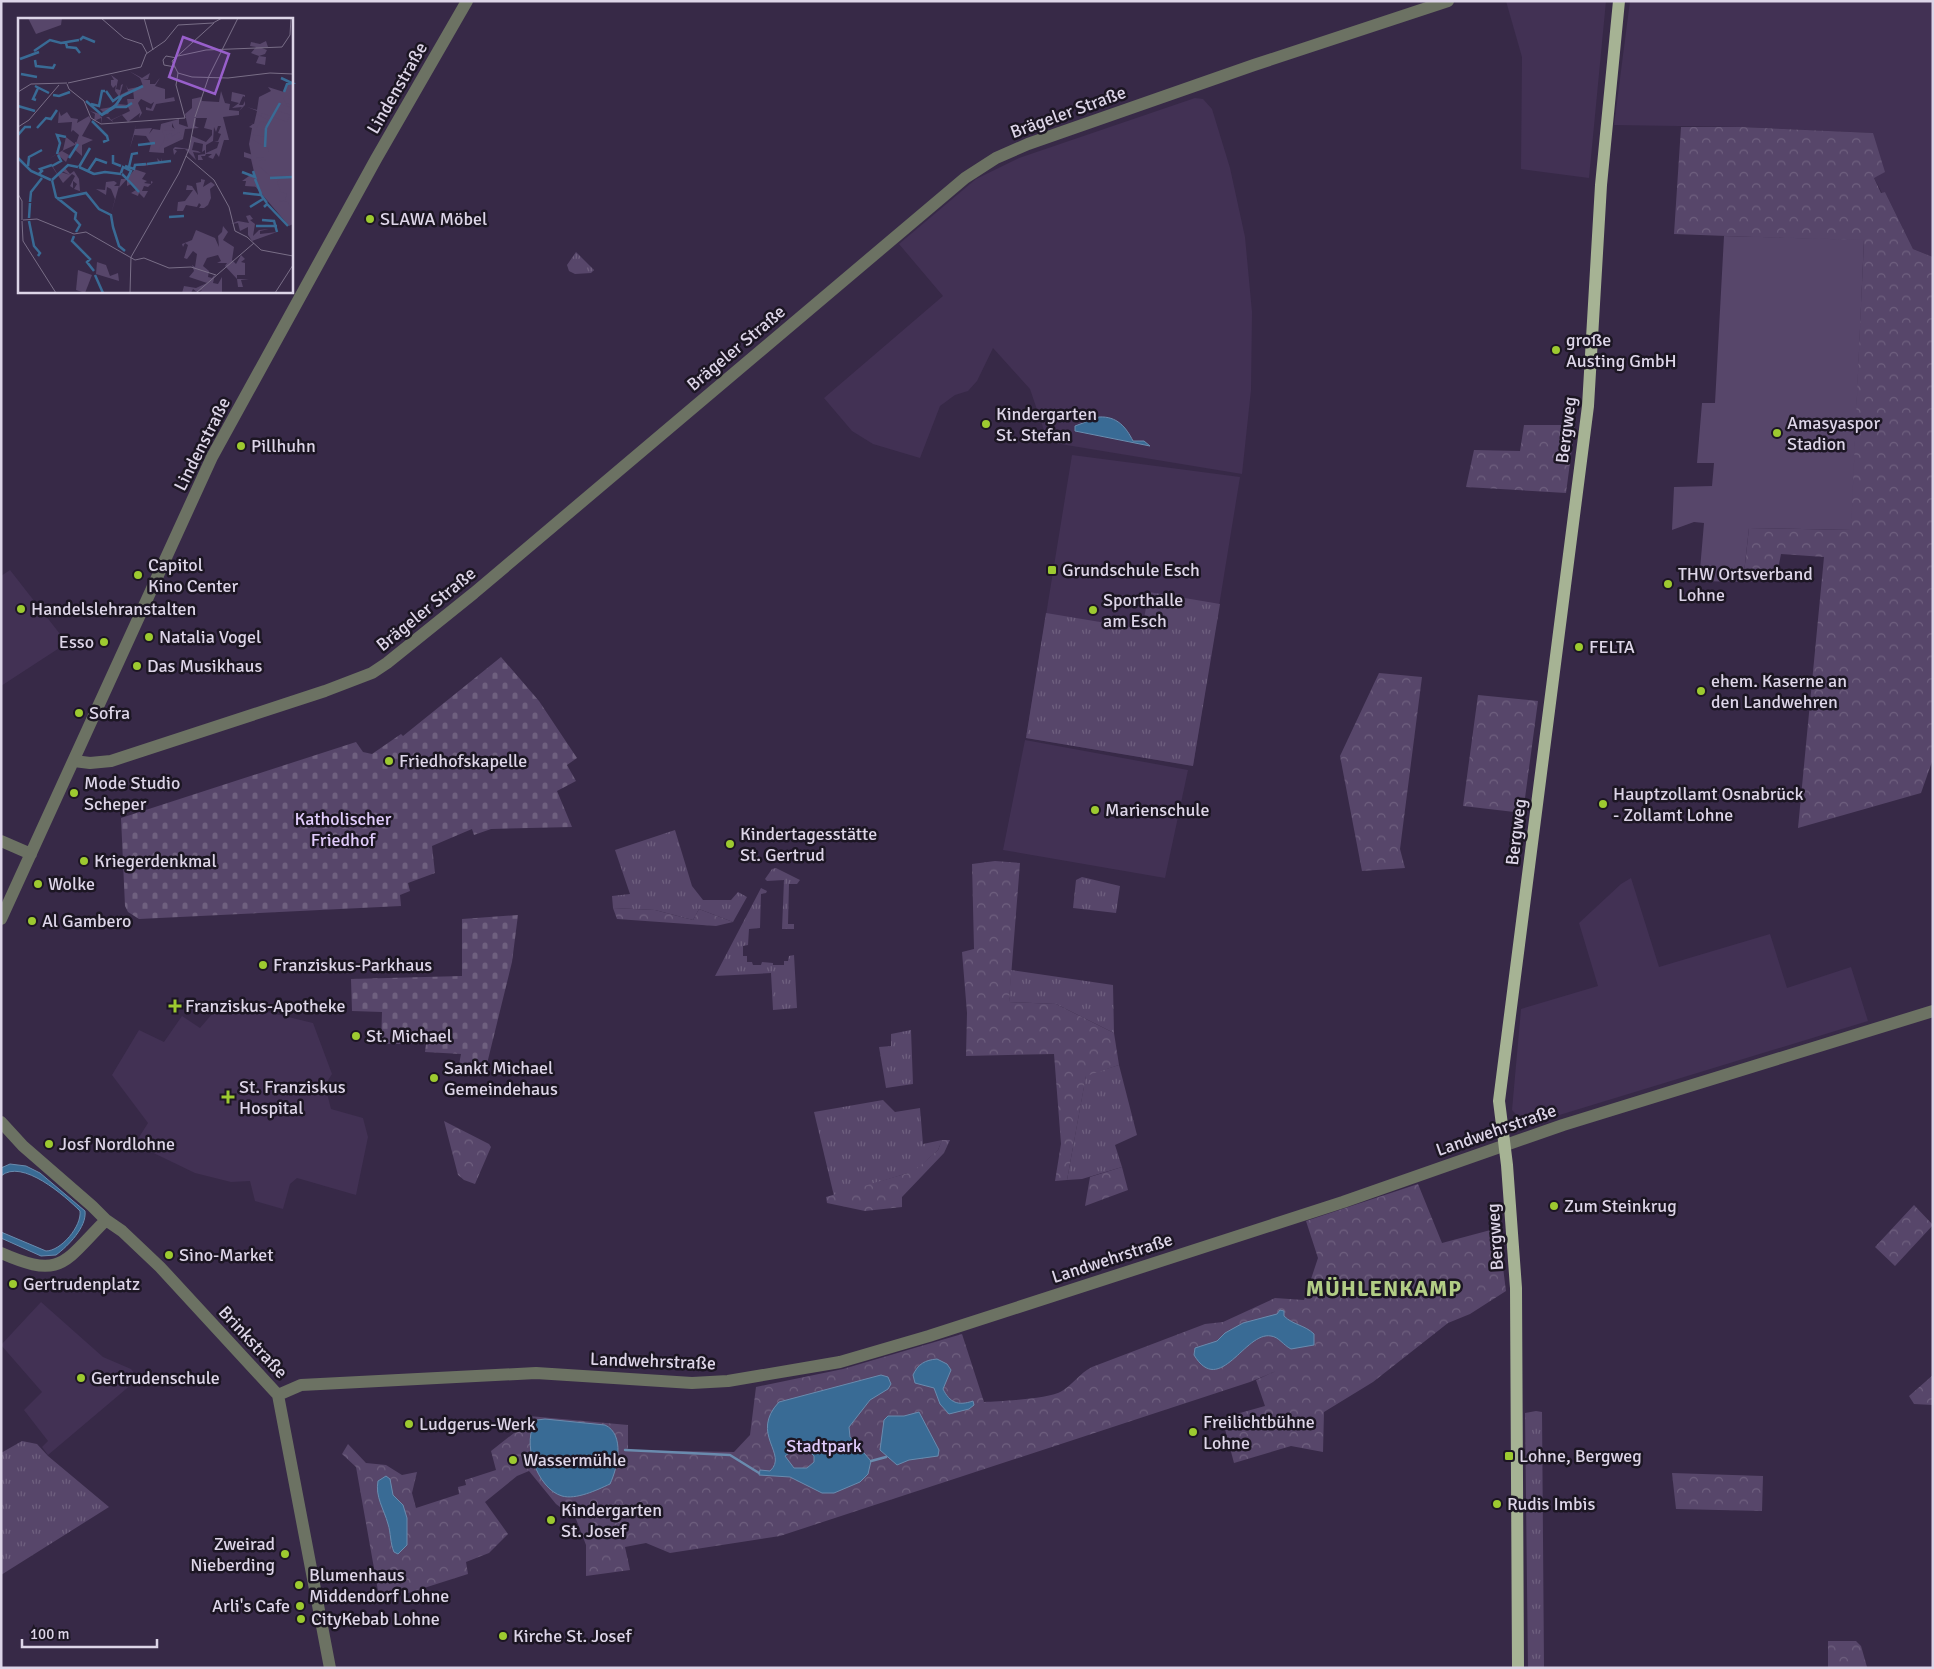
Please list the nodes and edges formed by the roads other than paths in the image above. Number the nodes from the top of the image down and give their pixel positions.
1 (467, 1) edge
2 (1448, 1) edge
3 (1619, 1) edge
4 (74, 761) junction
5 (1, 841) edge
6 (31, 854) junction
7 (1, 919) edge
8 (1933, 1011) edge
9 (1, 1122) edge
10 (1504, 1145) junction
11 (106, 1220) junction
12 (1, 1253) edge
13 (278, 1395) junction
14 (330, 1668) edge
15 (1518, 1668) edge

1 - 4 street, Lindenstraße
2 - 4 street, Brägeler Straße
3 - 10 main road, Bergweg
4 - 6 street, Lindenstraße
5 - 6 street
6 - 7 street, Lindenstraße
8 - 10 street, Landwehrstraße
9 - 11 street, Brinkstraße
10 - 13 street, Landwehrstraße
10 - 15 main road, Bergweg
11 - 12 street
11 - 13 street, Brinkstraße
13 - 14 street, Brinkstraße

